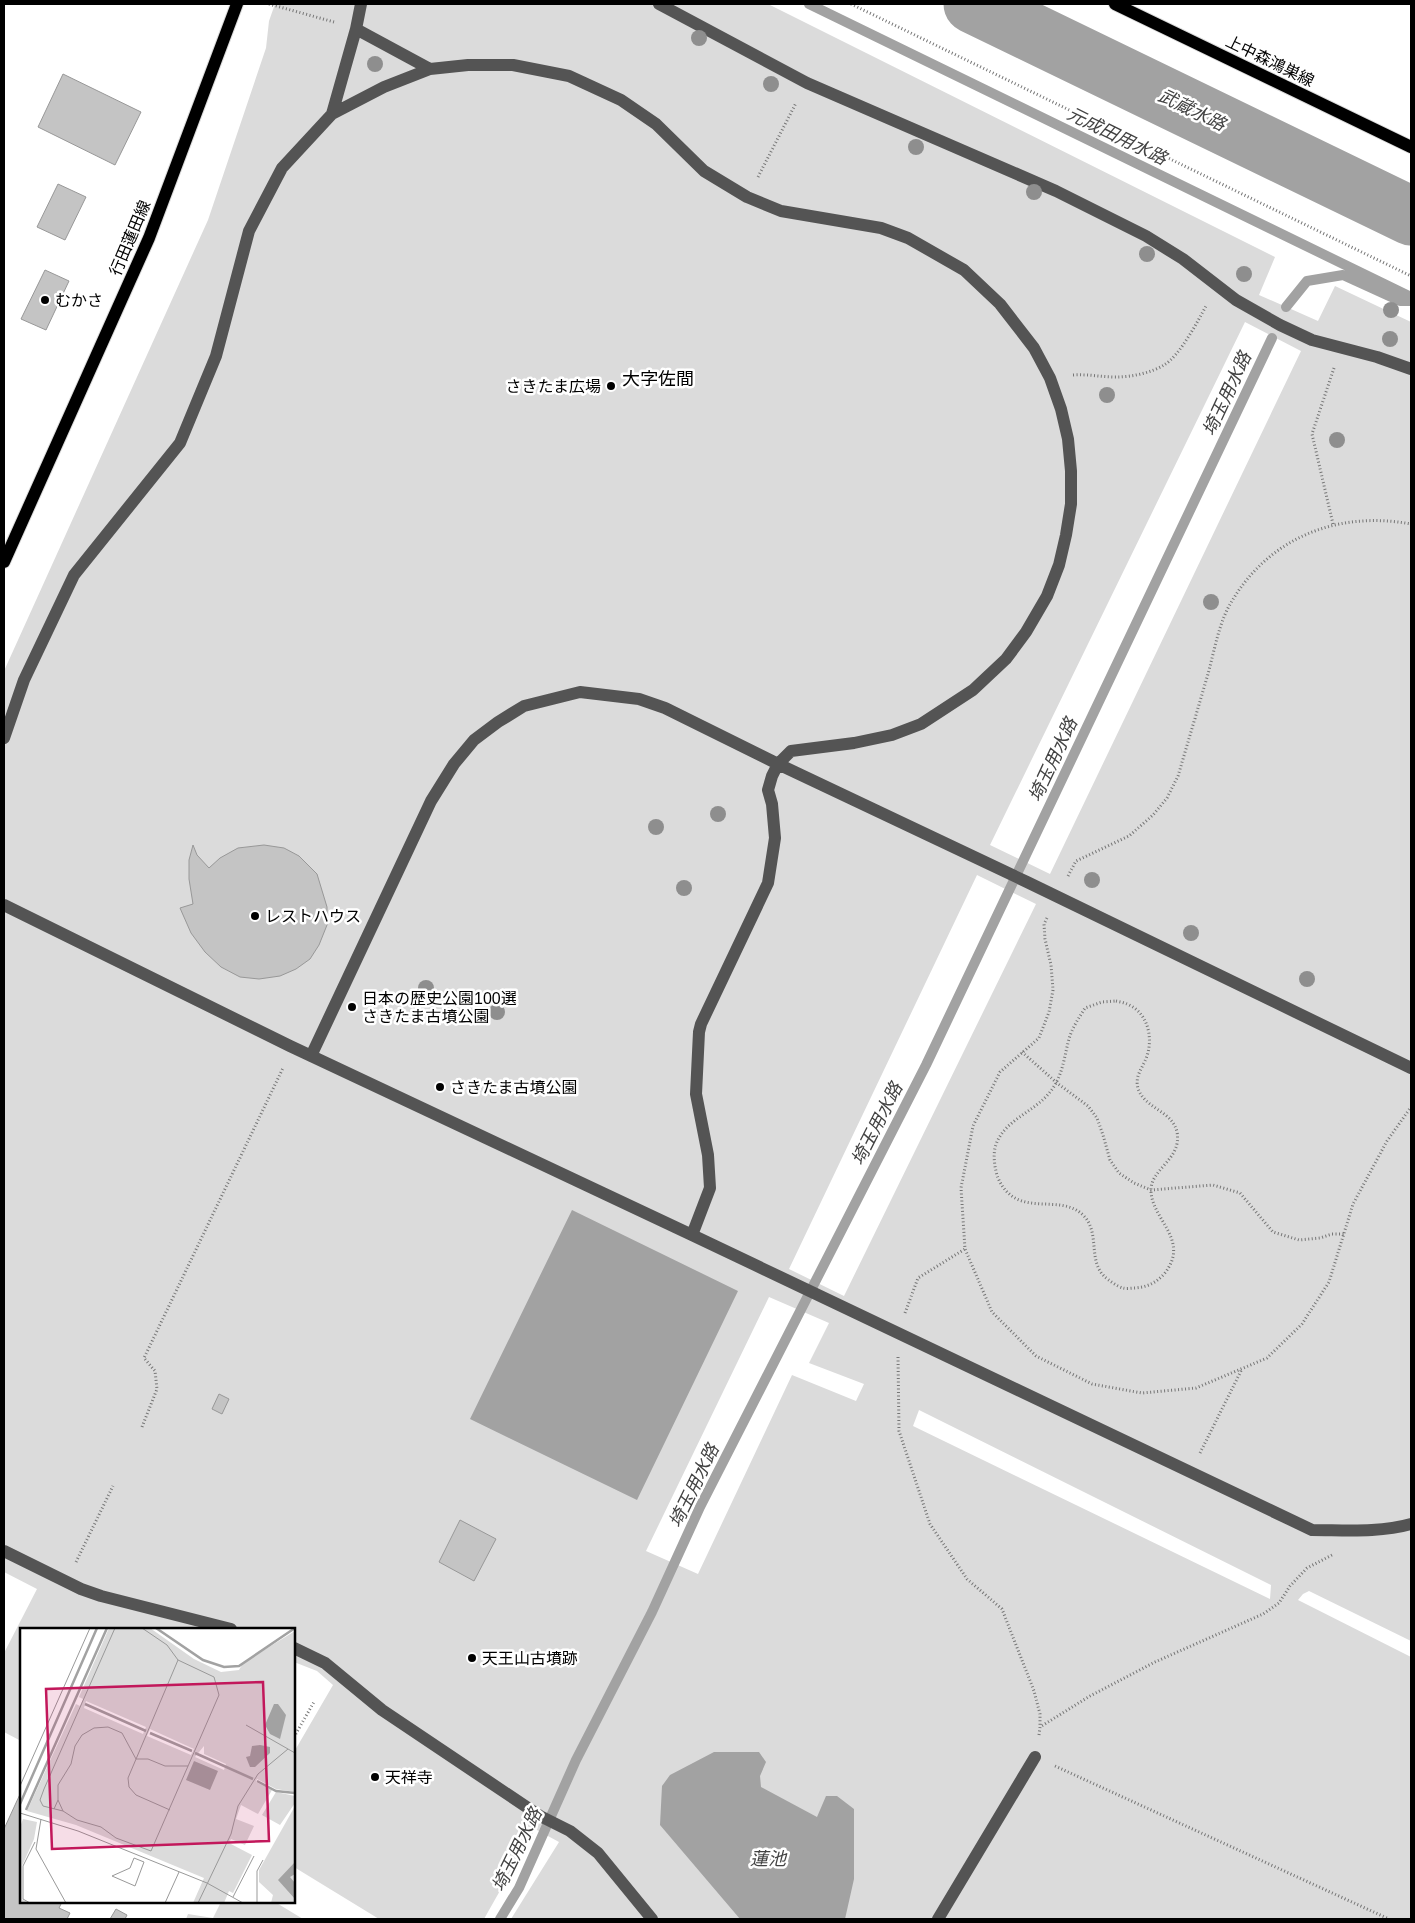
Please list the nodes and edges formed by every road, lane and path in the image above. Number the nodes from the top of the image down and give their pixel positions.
1 (237, 4) edge
2 (269, 4) edge
3 (361, 4) edge
4 (658, 4) edge
5 (850, 4) edge
6 (1115, 4) edge
7 (356, 29) junction
8 (430, 69) junction
9 (807, 83) junction
10 (332, 114) junction
11 (1411, 147) edge
12 (747, 197) junction
13 (1411, 276) edge
14 (1218, 286) junction
15 (1340, 348) junction
16 (1411, 369) edge
17 (1050, 378) junction
18 (1333, 524) junction
19 (1411, 524) edge
20 (4, 562) edge
21 (4, 738) edge
22 (778, 764) junction
23 (1058, 896) junction
24 (4, 905) edge
25 (290, 1046) junction
26 (1022, 1052) junction
27 (311, 1056) junction
28 (1411, 1068) edge
29 (1056, 1083) junction
30 (1411, 1107) edge
31 (1151, 1190) junction
32 (692, 1234) junction
33 (1344, 1234) junction
34 (965, 1249) junction
35 (897, 1333) junction
36 (1242, 1368) junction
37 (142, 1427) dead end
38 (1191, 1472) junction
39 (113, 1486) dead end
40 (1411, 1524) edge
41 (4, 1551) edge
42 (1335, 1554) dead end
43 (66, 1582) junction
44 (227, 1628) edge
45 (295, 1648) edge
46 (314, 1702) dead end
47 (1040, 1727) junction
48 (295, 1736) edge
49 (1035, 1757) junction
50 (652, 1919) edge
51 (938, 1919) edge
52 (1388, 1919) edge

1 - 20 main road, 行田蓮田線
2 - 7 path
3 - 7 street
4 - 9 street
5 - 13 path
6 - 11 main road, 上中森鴻巣線
7 - 8 street
7 - 10 street
8 - 10 street
8 - 12 street
9 - 12 path
9 - 14 street
10 - 21 street
12 - 17 street
14 - 15 street
14 - 17 path
15 - 16 street
15 - 18 path
17 - 22 street
18 - 19 path
18 - 23 path
22 - 23 street
22 - 27 street
22 - 32 street
23 - 26 path
23 - 28 street
24 - 25 street
25 - 27 street
25 - 37 path
26 - 29 path
26 - 34 path
27 - 32 street
29 - 31 path
29 - 31 path
29 - 31 path
30 - 33 path
31 - 33 path
32 - 35 street
33 - 36 path
34 - 35 path
34 - 36 path
35 - 38 street
35 - 47 path
36 - 38 path
38 - 40 street
39 - 43 path
41 - 43 street
42 - 47 path
43 - 44 street
45 - 50 street
46 - 48 path
47 - 49 path
49 - 51 street
49 - 52 path

